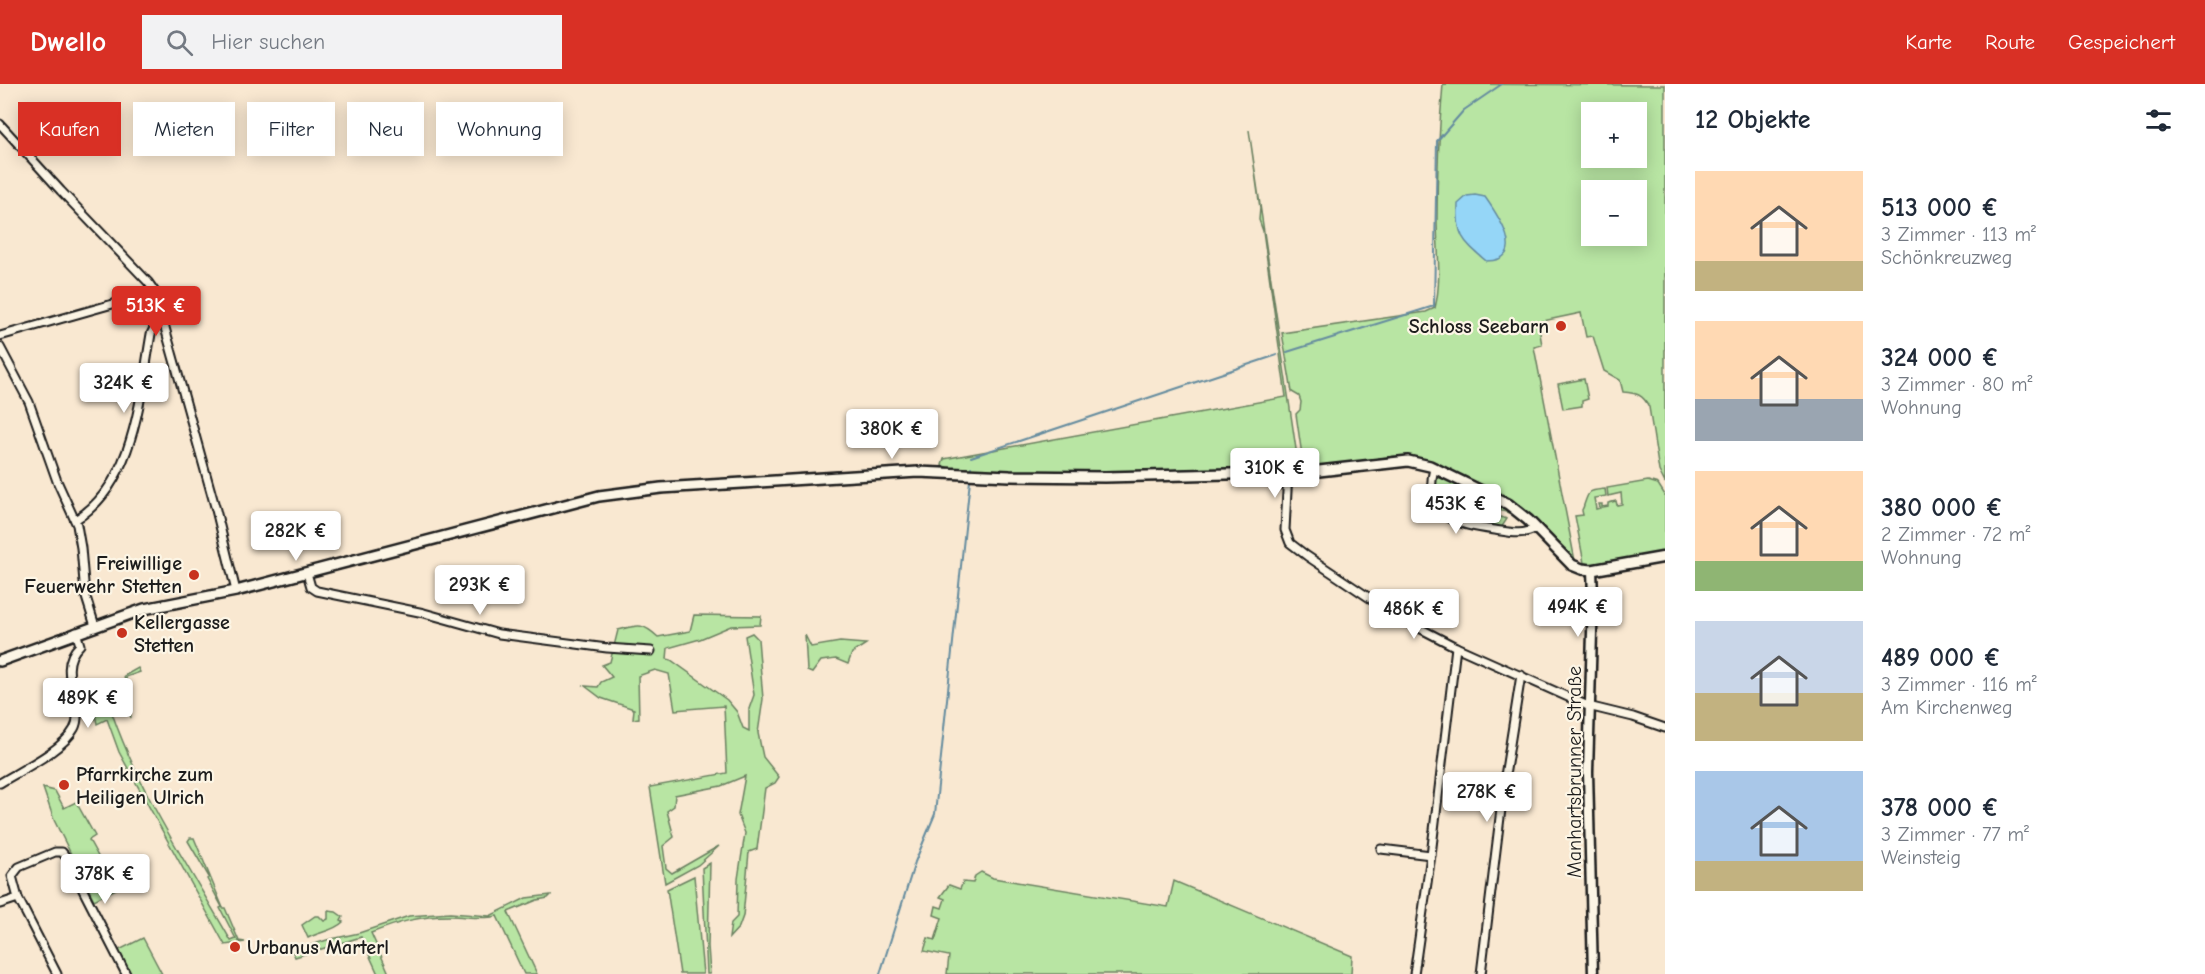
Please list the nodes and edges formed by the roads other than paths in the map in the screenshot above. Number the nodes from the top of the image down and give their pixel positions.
1 (0, 124) edge
2 (155, 292) junction
3 (163, 317) junction
4 (0, 336) edge
5 (0, 347) edge
6 (1434, 468) junction
7 (1288, 472) junction
8 (75, 520) junction
9 (1536, 528) junction
10 (1665, 557) edge
11 (1592, 570) junction
12 (307, 573) junction
13 (236, 591) junction
14 (94, 626) junction
15 (76, 632) junction
16 (1456, 647) junction
17 (651, 651) dead end
18 (0, 661) edge
19 (1521, 675) junction
20 (1588, 706) junction
21 (1665, 728) edge
22 (0, 783) edge
23 (1381, 849) dead end
24 (1431, 855) junction
25 (18, 898) junction
26 (0, 904) edge
27 (57, 974) edge
28 (126, 974) edge
29 (1414, 974) edge
30 (1481, 974) edge
31 (1593, 974) edge

1 - 2 street
2 - 3 street
2 - 4 street
3 - 8 street
3 - 13 street
5 - 8 street
6 - 7 main road
6 - 9 main road
6 - 9 street
7 - 12 main road
7 - 16 street
8 - 14 street
9 - 11 main road
10 - 11 main road
11 - 20 street, Manhartsbrunner Straße
12 - 13 main road
12 - 17 street
13 - 14 main road
14 - 15 main road
15 - 18 main road
15 - 22 street
16 - 19 street
16 - 24 street
19 - 20 street
19 - 30 street
20 - 21 street
20 - 31 street, Manhartsbrunner Straße
23 - 24 street
24 - 29 street
25 - 26 street
25 - 27 street
25 - 28 street

